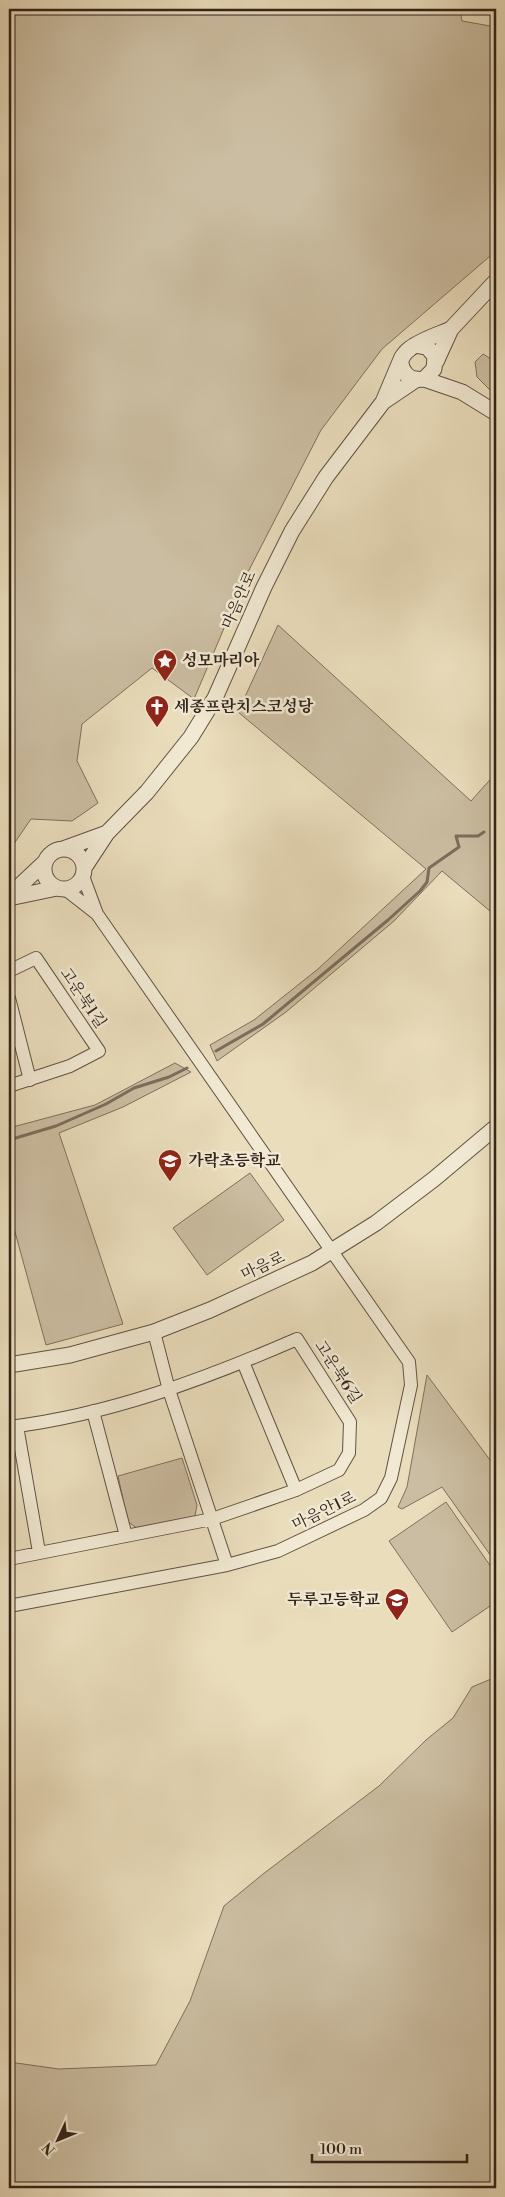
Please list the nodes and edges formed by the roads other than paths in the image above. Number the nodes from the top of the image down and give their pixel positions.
1 (496, 281) edge
2 (451, 329) junction
3 (415, 345) junction
4 (402, 357) junction
5 (436, 363) junction
6 (420, 379) junction
7 (462, 392) junction
8 (383, 402) junction
9 (496, 413) edge
10 (106, 833) junction
11 (63, 849) junction
12 (45, 862) junction
13 (83, 872) junction
14 (61, 889) junction
15 (9, 897) edge
16 (98, 914) junction
17 (9, 971) edge
18 (9, 998) edge
19 (30, 1080) junction
20 (9, 1086) edge
21 (496, 1127) edge
22 (332, 1250) junction
23 (154, 1332) junction
24 (243, 1362) junction
25 (9, 1365) edge
26 (169, 1390) junction
27 (94, 1411) junction
28 (13, 1427) edge
29 (296, 1490) junction
30 (212, 1519) junction
31 (126, 1536) junction
32 (39, 1552) junction
33 (9, 1559) edge
34 (227, 1565) junction
35 (9, 1606) edge

1 - 2 street
2 - 3 street
2 - 5 street
3 - 4 street
3 - 5 street
4 - 6 street
4 - 8 street
5 - 6 street
5 - 7 street
6 - 7 street
6 - 8 street
7 - 9 street
8 - 10 street, 마음안로
10 - 11 street
10 - 13 street
11 - 12 street
11 - 13 street
12 - 14 street
12 - 15 street
13 - 14 street
13 - 16 street
14 - 15 street
14 - 16 street
16 - 22 street, 마음안1로
17 - 19 street, 고운북1길
18 - 19 street
19 - 20 street, 고운북1길
21 - 22 street, 마음로
22 - 23 street, 마음로
22 - 34 street, 마음안1로
23 - 25 street, 마음로
23 - 26 street
24 - 26 street, 고운북6길
24 - 29 street
24 - 29 street, 고운북6길
26 - 27 street, 고운북6길
26 - 30 street
27 - 28 street, 고운북6길
27 - 31 street
28 - 32 street
29 - 30 street, 고운북6길
30 - 31 street, 고운북6길
30 - 34 street
31 - 32 street, 고운북6길
32 - 33 street, 고운북6길
34 - 35 street, 마음안1로

